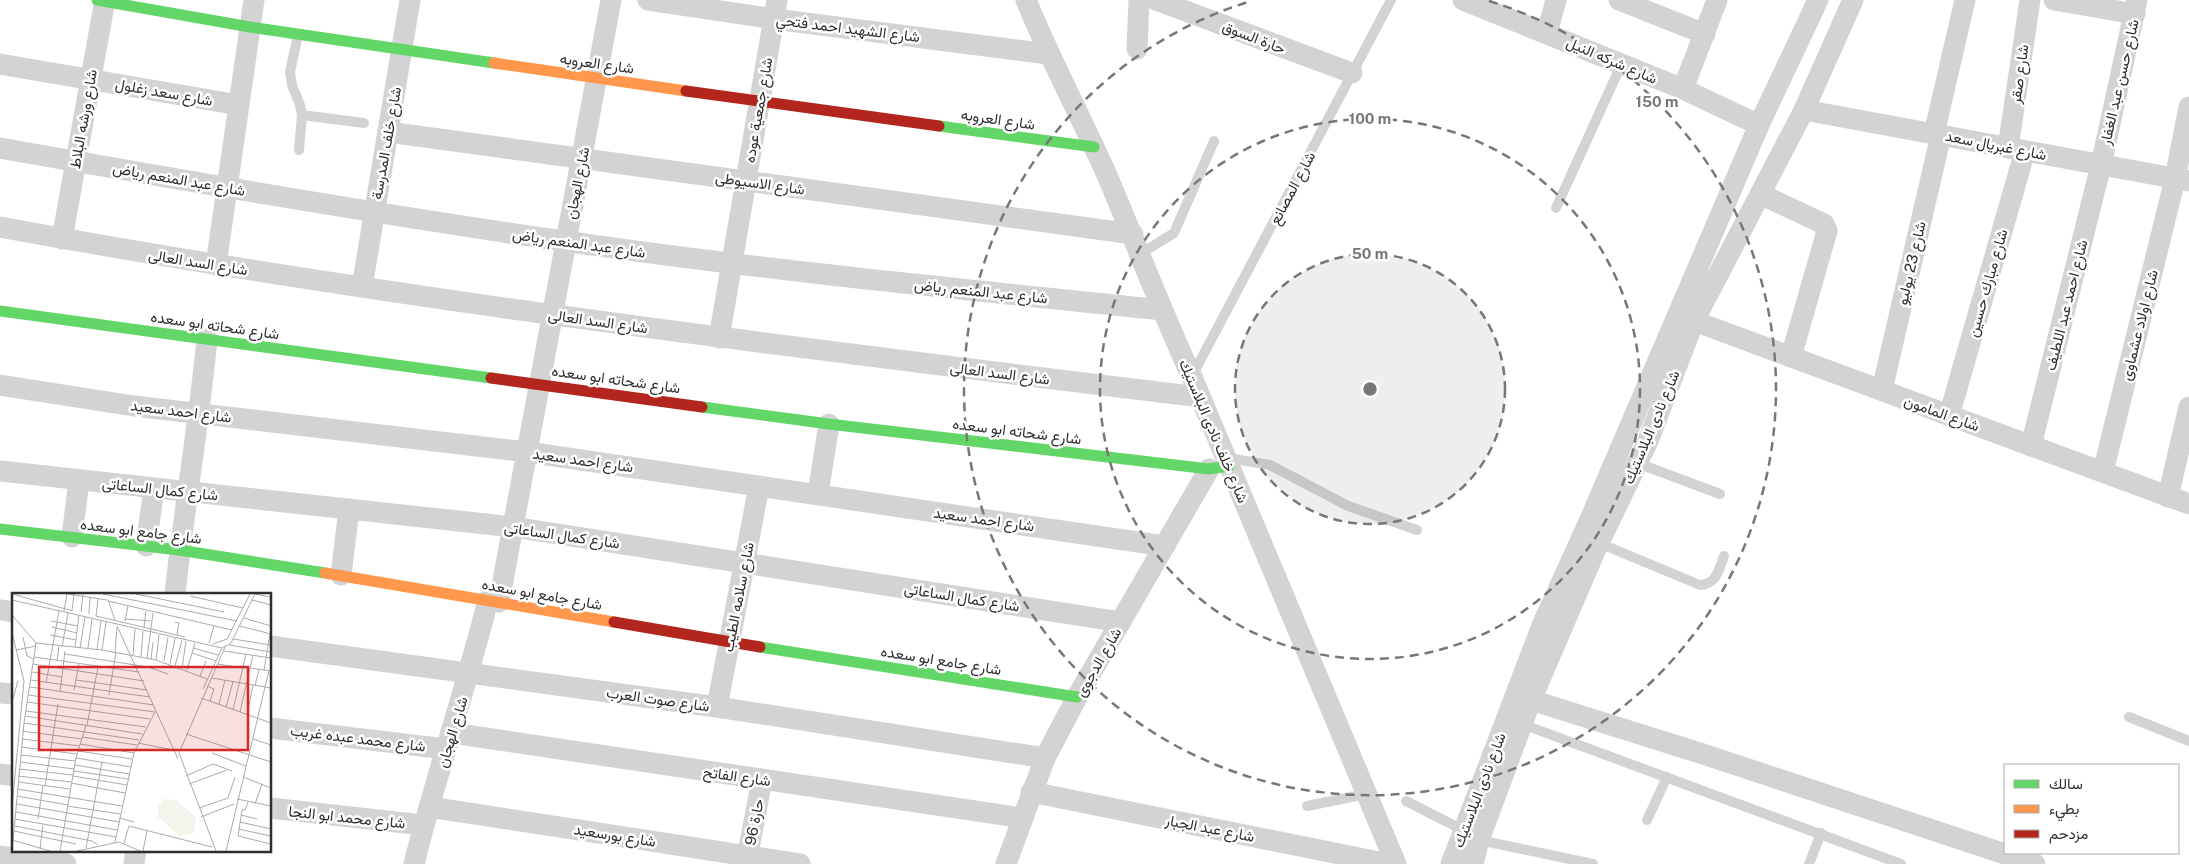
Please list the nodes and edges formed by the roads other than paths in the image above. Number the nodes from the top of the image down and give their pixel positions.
1 (102, 0) edge
2 (254, 0) edge
3 (410, 0) edge
4 (610, 0) edge
5 (648, 0) edge
6 (1026, 0) edge
7 (1139, 0) edge
8 (1156, 0) edge
9 (1391, 0) edge
10 (1463, 0) edge
11 (1556, 0) edge
12 (1619, 0) edge
13 (1717, 0) edge
14 (1818, 0) edge
15 (1852, 0) edge
16 (1965, 0) edge
17 (2030, 0) edge
18 (2062, 1) edge
19 (1492, 5) edge
20 (2136, 7) edge
21 (775, 9) edge
22 (250, 27) junction
23 (1547, 33) junction
24 (299, 34) junction
25 (1705, 34) junction
26 (402, 49) junction
27 (1137, 49) dead end
28 (1048, 54) junction
29 (0, 64) edge
30 (1622, 64) junction
31 (1352, 73) junction
32 (596, 78) junction
33 (91, 80) junction
34 (1683, 89) junction
35 (760, 102) junction
36 (239, 104) junction
37 (2189, 107) edge
38 (1804, 110) junction
39 (302, 115) junction
40 (364, 124) dead end
41 (1759, 125) junction
42 (388, 132) junction
43 (1937, 134) junction
44 (1214, 141) dead end
45 (1094, 147) junction
46 (0, 148) edge
47 (2017, 149) junction
48 (299, 150) dead end
49 (581, 158) junction
50 (76, 162) junction
51 (2101, 165) junction
52 (2182, 180) edge
53 (746, 181) junction
54 (227, 188) junction
55 (1760, 194) junction
56 (1556, 208) dead end
57 (375, 212) junction
58 (0, 227) edge
59 (62, 238) junction
60 (566, 242) junction
61 (1136, 244) junction
62 (732, 264) junction
63 (216, 265) junction
64 (362, 287) junction
65 (1162, 310) junction
66 (0, 311) edge
67 (552, 315) junction
68 (1694, 321) junction
69 (719, 338) junction
70 (207, 339) junction
71 (1791, 357) junction
72 (1192, 377) junction
73 (539, 383) junction
74 (0, 385) edge
75 (1882, 390) junction
76 (1199, 397) junction
77 (2189, 407) edge
78 (200, 413) junction
79 (1949, 416) junction
80 (829, 424) junction
81 (2185, 444) edge
82 (2031, 446) junction
83 (527, 452) junction
84 (1637, 463) junction
85 (1221, 464) junction
86 (0, 471) edge
87 (2102, 472) junction
88 (79, 480) junction
89 (759, 486) junction
90 (154, 488) junction
91 (188, 492) junction
92 (818, 494) junction
93 (1720, 494) dead end
94 (2168, 497) junction
95 (2189, 504) edge
96 (349, 510) junction
97 (512, 528) junction
98 (0, 529) edge
99 (1417, 530) dead end
100 (72, 537) junction
101 (1599, 543) junction
102 (146, 546) junction
103 (1165, 546) junction
104 (180, 550) junction
105 (1724, 556) dead end
106 (744, 563) junction
107 (340, 574) junction
108 (175, 593) edge
109 (494, 601) junction
110 (1121, 622) junction
111 (729, 642) junction
112 (271, 646) edge
113 (470, 672) junction
114 (1077, 697) junction
115 (1531, 700) junction
116 (716, 707) junction
117 (2129, 717) dead end
118 (1522, 724) junction
119 (271, 728) edge
120 (449, 741) junction
121 (2189, 741) edge
122 (1045, 758) junction
123 (1667, 776) junction
124 (762, 780) junction
125 (1031, 792) junction
126 (1366, 794) junction
127 (1406, 801) dead end
128 (1307, 806) dead end
129 (271, 808) edge
130 (426, 816) junction
131 (1023, 818) junction
132 (1647, 820) dead end
133 (1821, 834) junction
134 (1471, 835) junction
135 (2004, 854) edge
136 (2005, 854) edge
137 (0, 856) edge
138 (747, 860) edge
139 (66, 864) edge
140 (414, 864) edge
141 (800, 864) edge
142 (1006, 864) edge
143 (1389, 864) edge
144 (1396, 864) edge
145 (1451, 864) edge
146 (1473, 864) edge
147 (1593, 864) edge
148 (1809, 864) edge
149 (1901, 864) edge
150 (2035, 864) edge

1 - 22 street, شارع العروبه
1 - 33 street, شارع ورشه البلاط
2 - 22 street
3 - 26 street, شارع خلف المدرسة
4 - 32 street, شارع الهجان
5 - 21 street, شارع الشهيد احمد فتحي
6 - 28 street, شارع خلف نادى البلاستيك
7 - 27 street
8 - 31 street, حارة السوق
9 - 31 lane, شارع المصانع
10 - 19 street, شارع شركه النيل
11 - 23 street
12 - 25 street
13 - 25 street
14 - 41 street, شارع نادى البلاستيك
15 - 38 street, شارع نادى البلاستيك
16 - 43 street, شارع 23 يوليو
17 - 47 street, شارع صقر
18 - 20 street
19 - 23 street, شارع شركه النيل
20 - 51 street, شارع حسن عبد الغفار
21 - 28 street, شارع الشهيد احمد فتحي
21 - 35 street, شارع جمعية عوده
22 - 24 street, شارع العروبه
22 - 36 street
23 - 30 street, شارع شركه النيل
24 - 26 street, شارع العروبه
24 - 39 lane
25 - 34 street
26 - 32 street, شارع العروبه
26 - 42 street, شارع خلف المدرسة
28 - 45 street, شارع خلف نادى البلاستيك
29 - 33 street, شارع سعد زغلول
30 - 34 street, شارع شركه النيل
30 - 56 lane
31 - 72 lane, شارع المصانع
32 - 35 street, شارع العروبه
32 - 49 street, شارع الهجان
33 - 36 street, شارع سعد زغلول
33 - 50 street, شارع ورشه البلاط
34 - 41 street, شارع شركه النيل
35 - 45 street, شارع العروبه
35 - 53 street, شارع جمعية عوده
36 - 54 street
37 - 52 street, شارع اولاد عشماوى
38 - 43 street, شارع غبريال سعد
38 - 55 street, شارع نادى البلاستيك
39 - 40 lane
39 - 48 lane
41 - 134 street, شارع نادى البلاستيك
42 - 49 street, شارع الاسيوطى
42 - 57 street, شارع خلف المدرسة
43 - 47 street, شارع غبريال سعد
43 - 75 street, شارع 23 يوليو
44 - 61 lane
45 - 61 street, شارع خلف نادى البلاستيك
46 - 50 street, شارع عبد المنعم رياض
47 - 51 street, شارع غبريال سعد
47 - 79 street, شارع مبارك حسين
49 - 53 street, شارع الاسيوطى
49 - 60 street, شارع الهجان
50 - 54 street, شارع عبد المنعم رياض
50 - 59 street, شارع ورشه البلاط
51 - 52 street, شارع غبريال سعد
51 - 82 street, شارع احمد عبد اللطيف
52 - 87 street, شارع اولاد عشماوى
53 - 61 street, شارع الاسيوطى
53 - 62 street, شارع جمعية عوده
54 - 57 street, شارع عبد المنعم رياض
54 - 63 street
55 - 68 street, شارع نادى البلاستيك
55 - 71 street
57 - 60 street, شارع عبد المنعم رياض
57 - 64 street, شارع خلف المدرسة
58 - 59 street, شارع السد العالى
59 - 63 street, شارع السد العالى
60 - 62 street, شارع عبد المنعم رياض
60 - 67 street, شارع الهجان
61 - 65 street, شارع خلف نادى البلاستيك
62 - 65 street, شارع عبد المنعم رياض
62 - 69 street, شارع جمعية عوده
63 - 64 street, شارع السد العالى
64 - 67 street, شارع السد العالى
65 - 72 street, شارع خلف نادى البلاستيك
66 - 70 street, شارع شحاته ابو سعده
67 - 69 street, شارع السد العالى
67 - 73 street, شارع الهجان
68 - 71 street, شارع المامون
68 - 84 street, شارع نادى البلاستيك
69 - 76 street, شارع السد العالى
70 - 73 street, شارع شحاته ابو سعده
70 - 78 street
71 - 75 street, شارع المامون
72 - 76 street, شارع خلف نادى البلاستيك
73 - 80 street, شارع شحاته ابو سعده
73 - 83 street, شارع الهجان
74 - 78 street, شارع احمد سعيد
75 - 79 street, شارع المامون
76 - 85 street, شارع خلف نادى البلاستيك
77 - 81 street
78 - 83 street, شارع احمد سعيد
78 - 91 street
79 - 82 street, شارع المامون
80 - 85 street, شارع شحاته ابو سعده
80 - 92 street
81 - 94 street
82 - 87 street, شارع المامون
83 - 89 street, شارع احمد سعيد
83 - 97 street, شارع الهجان
84 - 93 lane
84 - 101 street, شارع نادى البلاستيك
85 - 99 lane
85 - 103 street, شارع الدجوى
85 - 126 street, شارع خلف نادى البلاستيك
86 - 88 street, شارع كمال الساعاتى
87 - 94 street, شارع المامون
88 - 90 street, شارع كمال الساعاتى
88 - 100 street
89 - 92 street, شارع احمد سعيد
89 - 106 street, شارع سلامه الطيب
90 - 91 street, شارع كمال الساعاتى
90 - 102 street
91 - 96 street, شارع كمال الساعاتى
91 - 104 street
92 - 103 street, شارع احمد سعيد
94 - 95 street, شارع المامون
96 - 97 street, شارع كمال الساعاتى
96 - 107 street
97 - 106 street, شارع كمال الساعاتى
97 - 109 street, شارع الهجان
98 - 100 street, شارع جامع ابو سعده
100 - 102 street, شارع جامع ابو سعده
101 - 105 lane
101 - 115 street, شارع نادى البلاستيك
102 - 104 street, شارع جامع ابو سعده
103 - 110 street, شارع الدجوى
104 - 107 street, شارع جامع ابو سعده
104 - 108 street
106 - 110 street, شارع كمال الساعاتى
106 - 111 street, شارع سلامه الطيب
107 - 109 street, شارع جامع ابو سعده
109 - 111 street, شارع جامع ابو سعده
109 - 113 street, شارع الهجان
110 - 114 street, شارع الدجوى
111 - 114 street, شارع جامع ابو سعده
111 - 116 street, شارع سلامه الطيب
112 - 113 street, شارع صوت العرب
113 - 116 street, شارع صوت العرب
113 - 120 street, شارع الهجان
114 - 122 street, شارع الدجوى
115 - 118 street, شارع نادى البلاستيك
115 - 135 street
116 - 122 street, شارع صوت العرب
117 - 121 lane
118 - 123 lane
118 - 134 street, شارع نادى البلاستيك
119 - 120 street, شارع محمد عبده غريب
120 - 124 street, شارع الفاتح
120 - 130 street, شارع الهجان
122 - 125 street, شارع الدجوى
123 - 132 lane
123 - 133 lane
124 - 131 street, شارع الفاتح
124 - 138 street, حارة 96
125 - 131 street, شارع الدجوى
125 - 143 street, شارع عبد الجبار
126 - 128 lane
126 - 144 street, شارع خلف نادى البلاستيك
127 - 134 lane
129 - 130 street, شارع محمد ابو النجا
130 - 138 street, شارع بورسعيد
130 - 140 street, شارع الهجان
131 - 142 street, شارع الدجوى
133 - 148 lane
133 - 149 lane
134 - 145 street, شارع نادى البلاستيك
134 - 146 street, شارع نادى البلاستيك
134 - 147 lane
136 - 150 street
137 - 139 street
138 - 141 street, شارع بورسعيد

